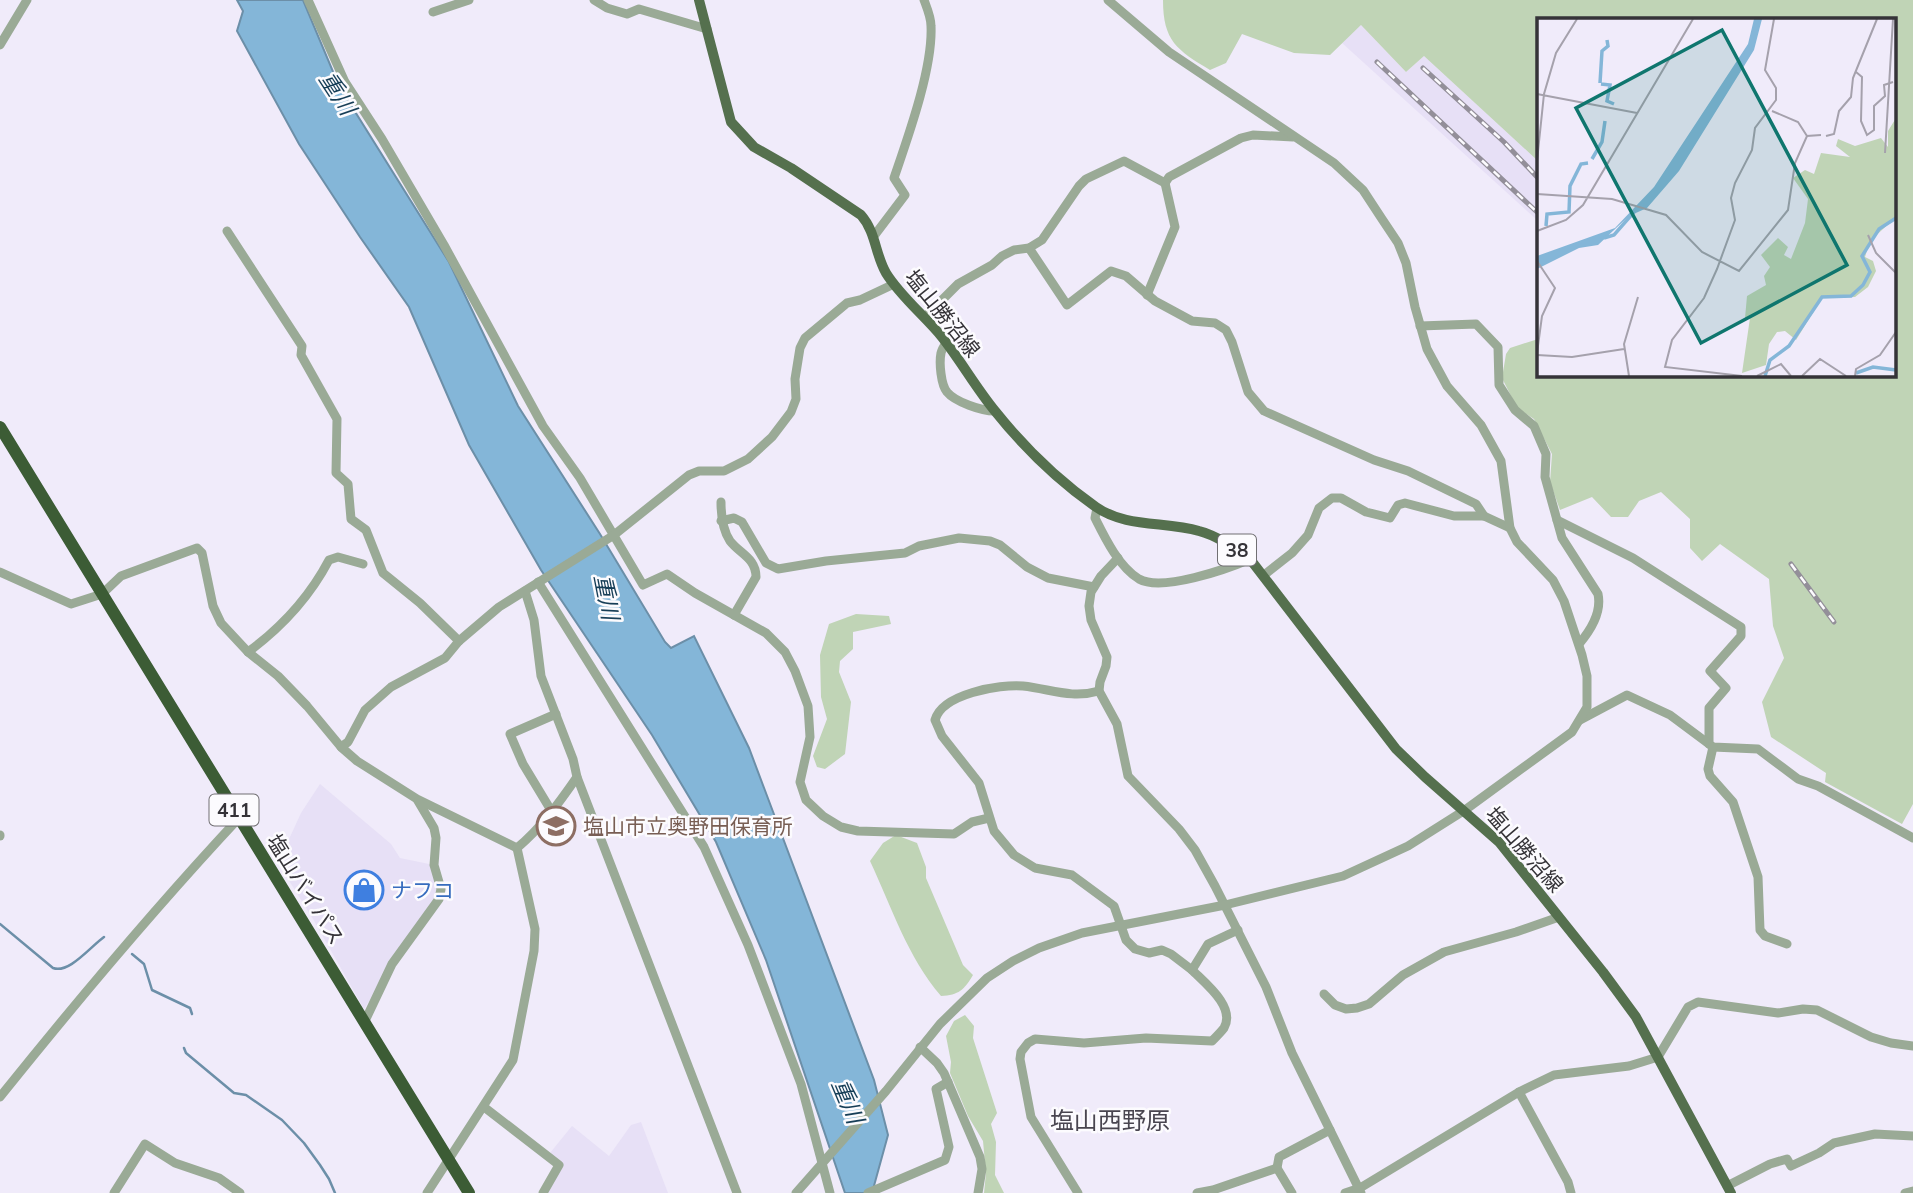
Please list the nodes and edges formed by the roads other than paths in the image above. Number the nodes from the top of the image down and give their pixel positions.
1 (27, 0) edge
2 (308, 0) edge
3 (469, 0) edge
4 (594, 0) edge
5 (699, 0) edge
6 (924, 0) edge
7 (1108, 0) edge
8 (433, 12) dead end
9 (707, 30) junction
10 (0, 44) edge
11 (1295, 137) junction
12 (1165, 183) junction
13 (227, 231) dead end
14 (874, 236) junction
15 (1029, 248) junction
16 (894, 284) junction
17 (1147, 295) junction
18 (925, 317) junction
19 (1420, 326) junction
20 (946, 343) junction
21 (994, 411) junction
22 (0, 427) edge
23 (721, 502) dead end
24 (1097, 508) junction
25 (1484, 516) junction
26 (1557, 520) junction
27 (721, 521) junction
28 (1510, 528) junction
29 (614, 535) junction
30 (1118, 558) junction
31 (1250, 559) junction
32 (363, 564) dead end
33 (0, 572) edge
34 (1264, 575) junction
35 (538, 582) junction
36 (1094, 587) junction
37 (525, 591) junction
38 (102, 594) junction
39 (734, 614) junction
40 (459, 641) junction
41 (1579, 644) junction
42 (248, 652) junction
43 (1099, 691) junction
44 (556, 714) junction
45 (1580, 720) junction
46 (1711, 746) junction
47 (341, 747) junction
48 (577, 777) junction
49 (417, 799) junction
50 (1465, 810) junction
51 (552, 812) junction
52 (239, 818) junction
53 (989, 818) junction
54 (1913, 838) edge
55 (517, 848) junction
56 (1225, 905) junction
57 (1559, 917) junction
58 (1120, 924) junction
59 (1238, 930) junction
60 (1787, 944) dead end
61 (1192, 970) junction
62 (1324, 995) dead end
63 (364, 1023) junction
64 (1913, 1046) edge
65 (920, 1047) junction
66 (1658, 1057) junction
67 (947, 1082) junction
68 (1519, 1092) junction
69 (0, 1097) edge
70 (485, 1107) junction
71 (1330, 1130) junction
72 (1913, 1136) edge
73 (448, 1160) junction
74 (822, 1163) junction
75 (1277, 1168) junction
76 (1729, 1189) edge
77 (1360, 1191) edge
78 (1913, 1191) edge
79 (114, 1193) edge
80 (240, 1193) edge
81 (427, 1193) edge
82 (469, 1193) edge
83 (543, 1193) edge
84 (737, 1193) edge
85 (796, 1193) edge
86 (830, 1193) edge
87 (868, 1193) edge
88 (978, 1193) edge
89 (1078, 1193) edge
90 (1197, 1193) edge
91 (1292, 1193) edge
92 (1345, 1193) edge
93 (1571, 1193) edge
94 (1905, 1193) edge

1 - 10 street
2 - 29 street
3 - 8 street
4 - 9 street
5 - 9 main road, 塩山勝沼線 / 38
6 - 14 street
7 - 11 street
9 - 14 main road, 塩山勝沼線 / 38
11 - 12 street
11 - 19 street
12 - 15 street
12 - 17 street
13 - 40 street
14 - 16 main road, 塩山勝沼線 / 38
15 - 17 street
15 - 18 street
16 - 18 main road, 塩山勝沼線 / 38
16 - 29 street
17 - 25 street
18 - 20 main road, 塩山勝沼線 / 38
19 - 26 street
19 - 28 street
20 - 21 main road, 塩山勝沼線 / 38
20 - 21 street
21 - 24 main road, 塩山勝沼線 / 38
22 - 38 highway, 塩山バイパス / 411
23 - 27 street
24 - 30 street, 38
24 - 31 main road, 塩山勝沼線 / 38
25 - 28 street
25 - 34 street
26 - 41 street
26 - 46 street
27 - 36 street
27 - 39 street
28 - 41 street
29 - 35 street
29 - 39 street
30 - 31 street, 38
30 - 36 street
31 - 34 main road, 塩山勝沼線 / 38
32 - 42 street
33 - 38 street
34 - 50 main road, 塩山勝沼線 / 38
35 - 37 street
35 - 74 street
36 - 43 street
37 - 40 street
37 - 44 street
38 - 42 street
38 - 52 highway, 塩山バイパス / 411
39 - 53 street
40 - 47 street
41 - 45 street
42 - 47 street
43 - 53 street
43 - 56 street
44 - 48 street
44 - 51 street
45 - 46 street
45 - 50 street
46 - 54 street
46 - 60 street
47 - 49 street
48 - 51 street
48 - 84 street
49 - 55 street
49 - 63 street
50 - 56 street
50 - 57 main road, 塩山勝沼線 / 38
51 - 55 street
52 - 63 highway, 塩山バイパス / 411
52 - 69 street
53 - 58 street
55 - 70 street
56 - 58 street
56 - 59 street
57 - 62 street
57 - 66 main road, 塩山勝沼線 / 38
58 - 61 street
58 - 65 street
59 - 61 street
59 - 71 street
61 - 89 street
63 - 73 highway, 塩山バイパス / 411
64 - 66 street
65 - 67 street
65 - 74 street
66 - 68 street
66 - 76 main road, 塩山勝沼線 / 38
67 - 87 street
67 - 88 street
68 - 77 street
68 - 93 street
70 - 73 street
70 - 83 street
71 - 75 street
71 - 77 street
72 - 76 street
73 - 81 street
73 - 82 highway, 塩山バイパス / 411
74 - 85 street
74 - 86 street
75 - 90 street
75 - 91 street
77 - 92 street
78 - 94 street
79 - 80 street

